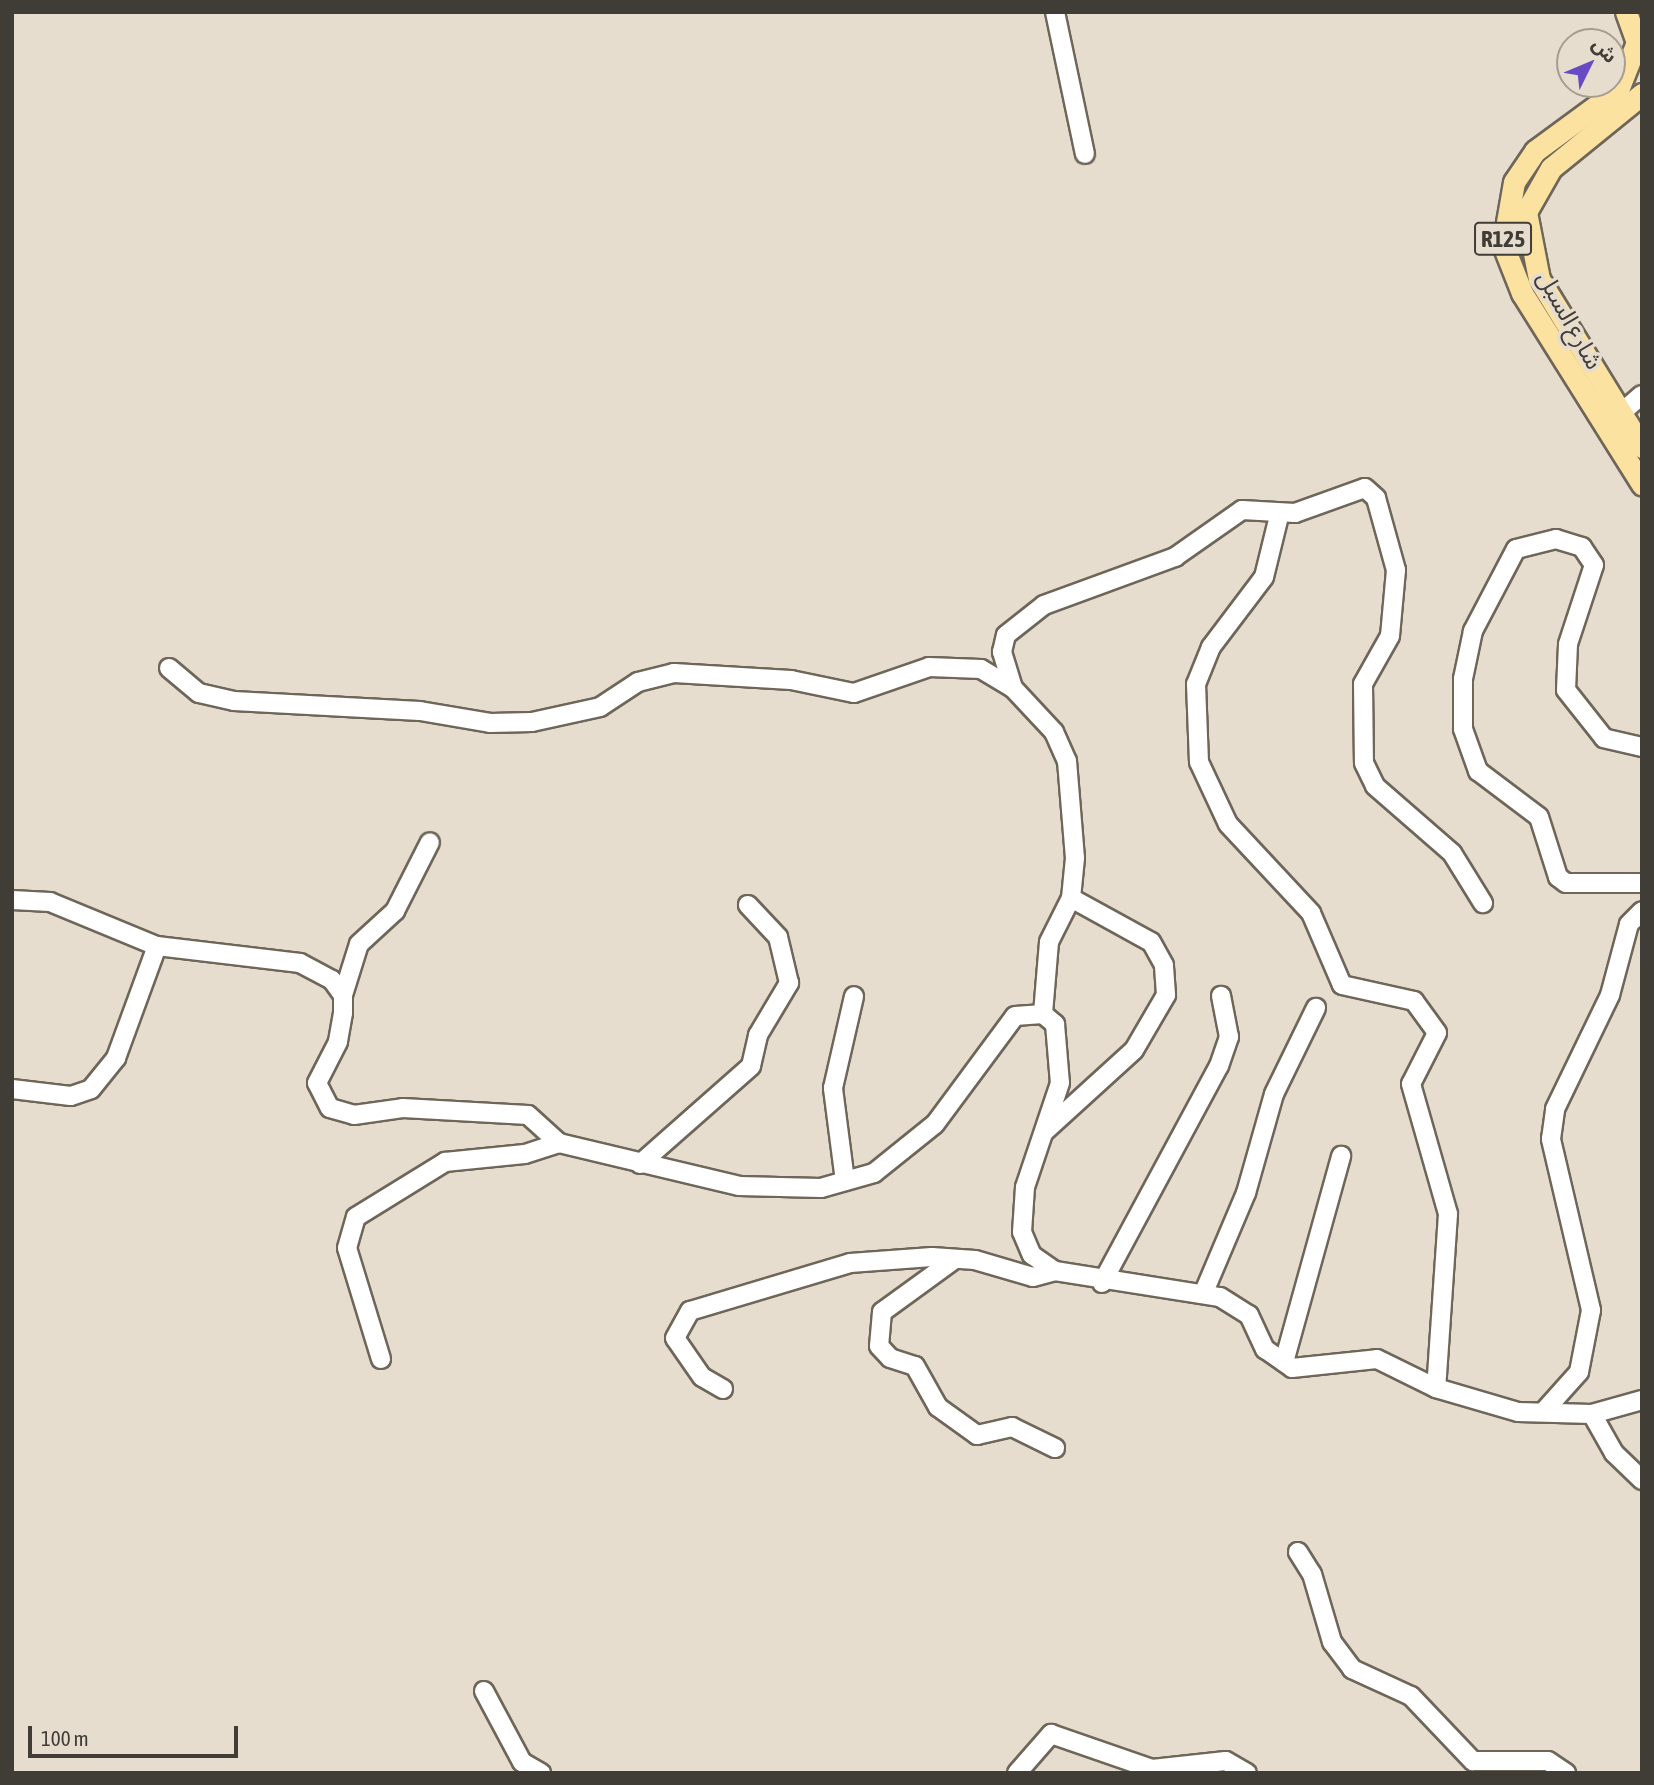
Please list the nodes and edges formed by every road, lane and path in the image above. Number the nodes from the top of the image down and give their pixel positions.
1 (1055, 12) edge
2 (1626, 12) edge
3 (1642, 94) edge
4 (1085, 154) dead end
5 (1642, 395) edge
6 (1620, 414) junction
7 (1603, 430) junction
8 (1642, 447) edge
9 (1642, 484) edge
10 (1279, 516) junction
11 (169, 668) dead end
12 (1013, 688) junction
13 (1642, 747) edge
14 (430, 842) dead end
15 (1642, 883) edge
16 (1071, 898) junction
17 (12, 900) edge
18 (1483, 902) dead end
19 (748, 905) dead end
20 (1642, 911) edge
21 (157, 946) junction
22 (343, 995) junction
23 (854, 996) dead end
24 (1221, 996) dead end
25 (1316, 1008) dead end
26 (1043, 1014) junction
27 (12, 1089) edge
28 (1043, 1132) junction
29 (559, 1143) junction
30 (1341, 1156) dead end
31 (640, 1164) junction
32 (845, 1181) junction
33 (955, 1259) junction
34 (1055, 1271) junction
35 (1102, 1283) junction
36 (1204, 1292) junction
37 (381, 1359) dead end
38 (1284, 1362) junction
39 (1436, 1388) junction
40 (723, 1389) dead end
41 (1642, 1400) edge
42 (1545, 1409) junction
43 (1592, 1414) junction
44 (1055, 1448) dead end
45 (1642, 1480) edge
46 (1298, 1552) dead end
47 (484, 1691) dead end
48 (541, 1773) edge
49 (1017, 1773) edge
50 (1247, 1773) edge
51 (1566, 1773) edge

1 - 4 street
2 - 7 main road, شارع السبل / R125
3 - 6 main road, شارع السبل / R125
5 - 6 street
6 - 7 street
6 - 8 main road, شارع السبل / R125
7 - 9 main road, شارع السبل / R125
10 - 12 street
10 - 18 street
10 - 39 street
11 - 12 street
12 - 16 street
13 - 15 street
14 - 22 street
16 - 26 street
16 - 28 street
17 - 21 street
19 - 31 street
20 - 42 street
21 - 22 street
21 - 27 street
22 - 29 street
23 - 32 street
24 - 35 street
25 - 36 street
26 - 28 street
26 - 32 street
28 - 34 street
29 - 31 street
29 - 37 street
30 - 38 street
31 - 32 street
33 - 34 street
33 - 40 street
33 - 44 street
34 - 35 street
35 - 36 street
36 - 38 street
38 - 39 street
39 - 42 street
41 - 43 street
42 - 43 street
43 - 45 street
46 - 51 street
47 - 48 street
49 - 50 street

